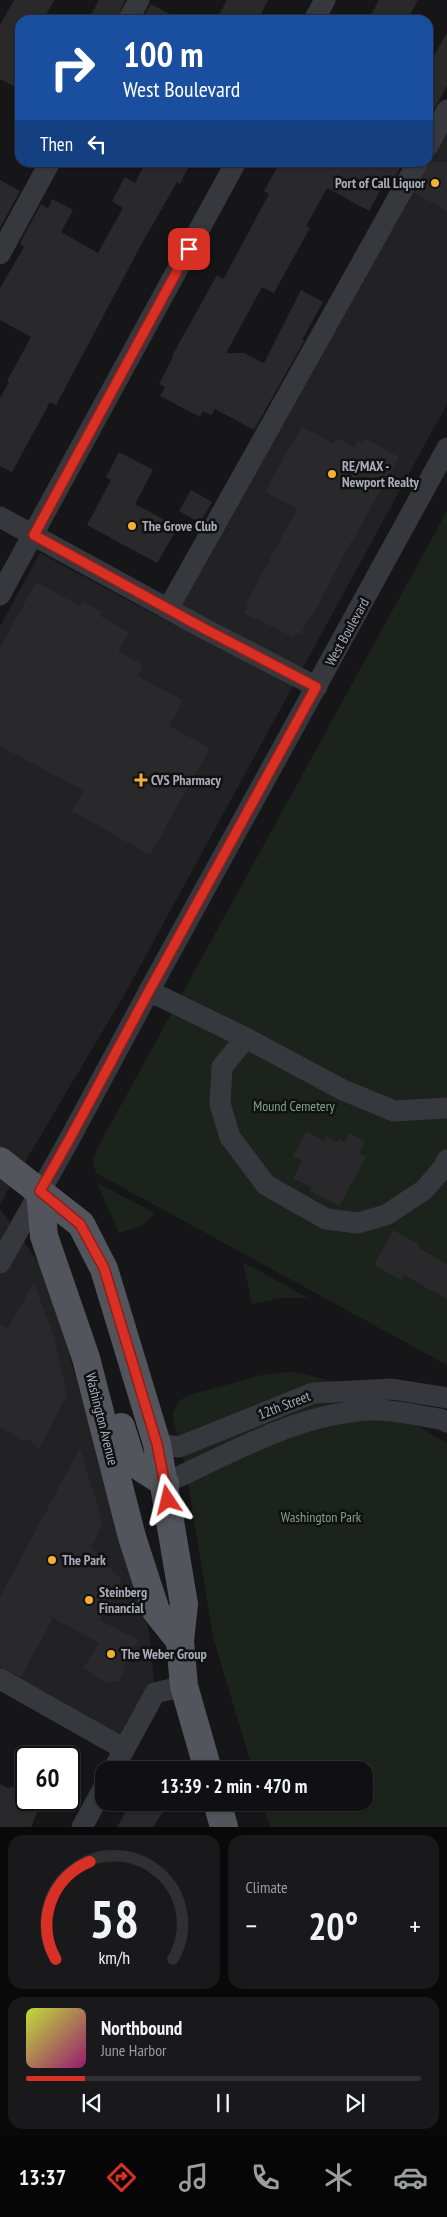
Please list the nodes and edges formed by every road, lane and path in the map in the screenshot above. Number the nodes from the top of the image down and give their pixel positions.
1 (139, 0) edge
2 (325, 0) edge
3 (131, 15) edge
4 (317, 15) edge
5 (445, 119) edge
6 (433, 138) edge
7 (47, 167) edge
8 (233, 167) edge
9 (415, 167) edge
10 (0, 254) edge
11 (447, 448) edge
12 (0, 517) edge
13 (34, 535) junction
14 (0, 595) edge
15 (168, 609) junction
16 (316, 687) junction
17 (149, 991) junction
18 (246, 1038) junction
19 (447, 1108) edge
20 (447, 1160) edge
21 (0, 1161) edge
22 (40, 1191) junction
23 (0, 1263) edge
24 (86, 1358) junction
25 (447, 1398) edge
26 (447, 1422) edge
27 (157, 1444) junction
28 (165, 1483) junction
29 (180, 1641) junction
30 (0, 1679) edge
31 (184, 1686) junction
32 (124, 1749) junction
33 (118, 1761) edge
34 (205, 1761) edge
35 (95, 1803) edge
36 (220, 1811) edge
37 (82, 1827) edge
38 (224, 1827) edge

1 - 3 street
2 - 4 street
5 - 6 street
7 - 10 street
8 - 13 street
9 - 15 street
11 - 16 street, West Boulevard
12 - 13 street
13 - 14 street
13 - 15 street
15 - 16 street
16 - 17 street, West Boulevard
17 - 18 street
17 - 22 street, West Boulevard
18 - 19 street
18 - 20 street
21 - 22 main road
22 - 23 street, West Boulevard
22 - 24 main road, Washington Avenue
22 - 27 main road
24 - 28 main road
24 - 29 main road, Washington Avenue
25 - 27 street, 12th Street
26 - 28 street, 12th Street
27 - 28 main road
28 - 29 main road
29 - 31 main road
30 - 32 street
31 - 32 street
31 - 34 main road
32 - 33 street
35 - 37 street
36 - 38 main road

